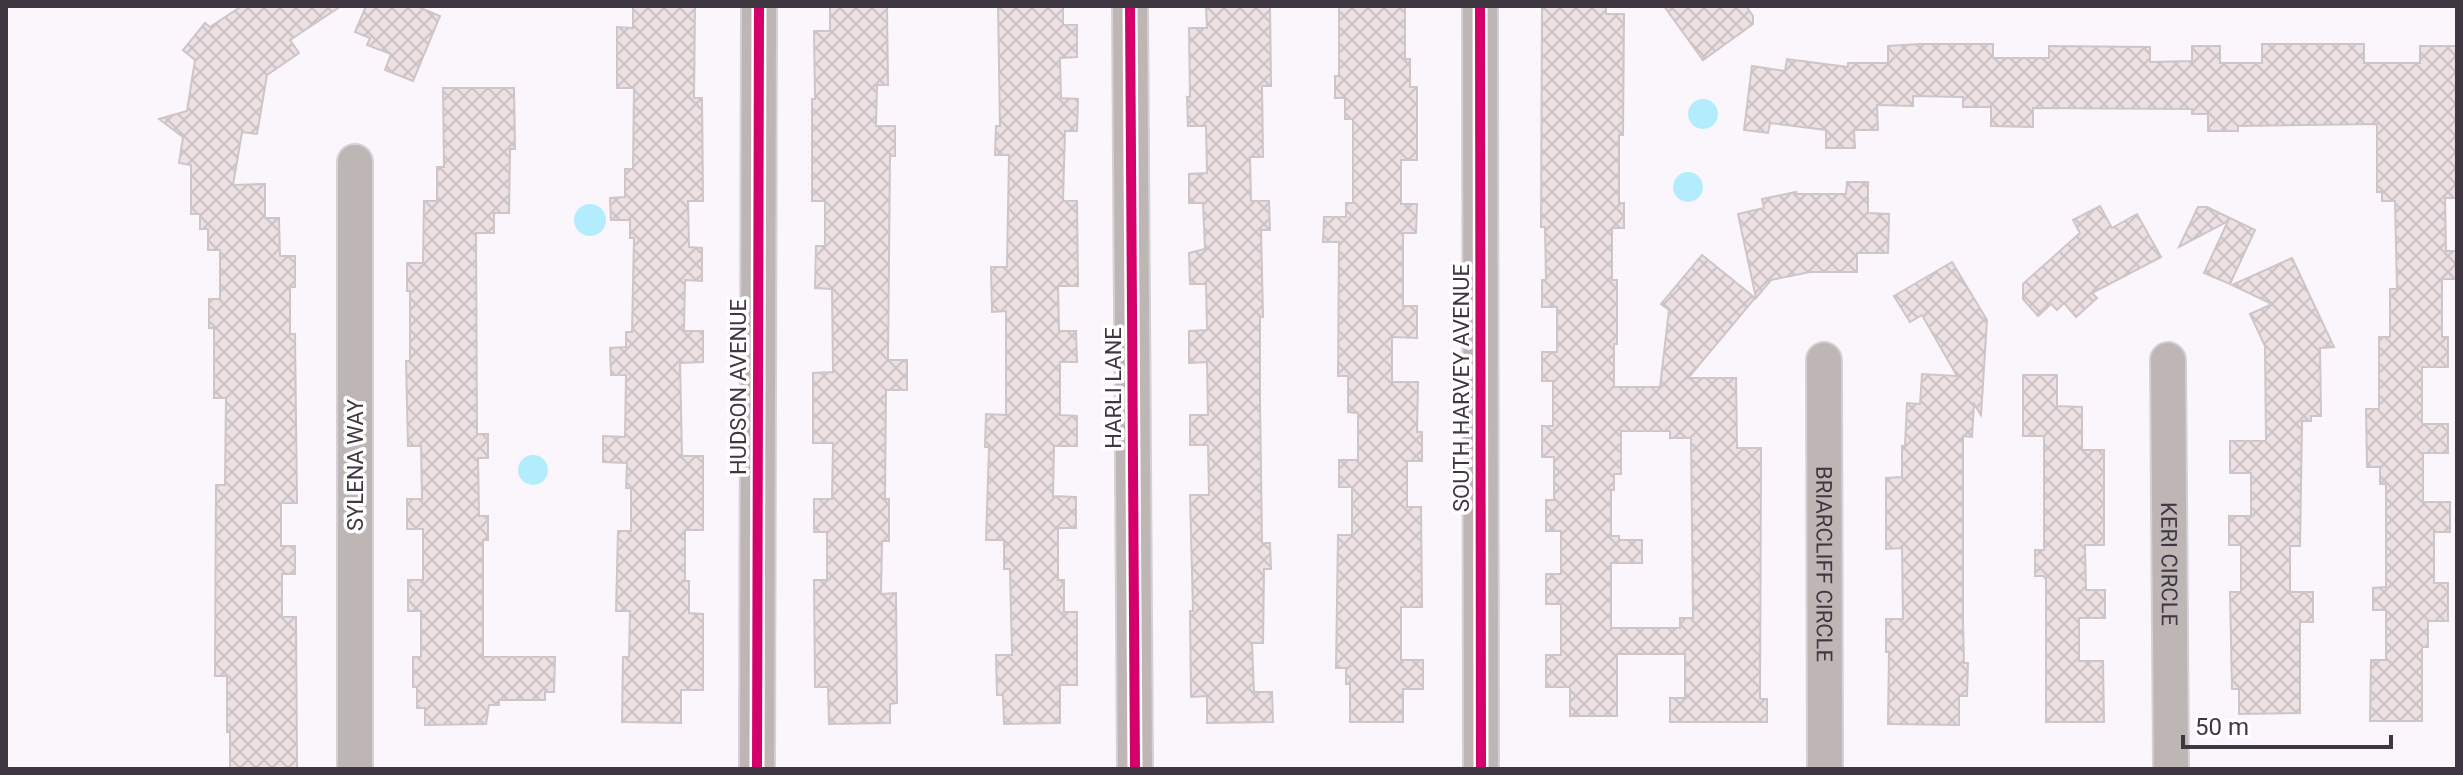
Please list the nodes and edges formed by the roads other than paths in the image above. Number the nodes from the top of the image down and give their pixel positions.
1 (759, 6) edge
2 (1130, 6) edge
3 (1480, 6) edge
4 (355, 162) dead end
5 (1824, 360) dead end
6 (2168, 360) dead end
7 (355, 769) edge
8 (757, 769) edge
9 (1135, 769) edge
10 (1481, 769) edge
11 (1825, 769) edge
12 (2171, 769) edge

1 - 8 street, HUDSON AVENUE
2 - 9 street, HARLI LANE
3 - 10 street, SOUTH HARVEY AVENUE
4 - 7 street, SYLENA WAY
5 - 11 street, BRIARCLIFF CIRCLE
6 - 12 street, KERI CIRCLE

